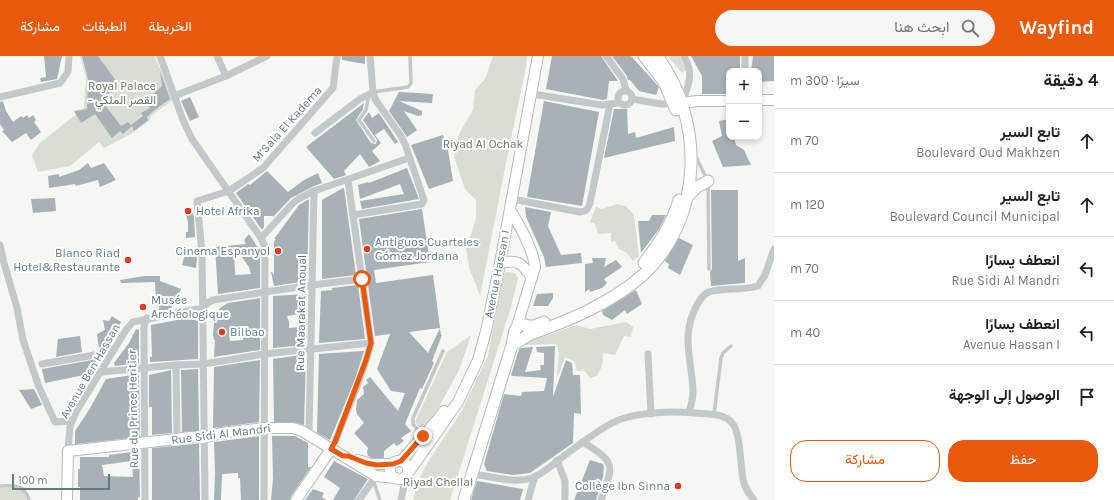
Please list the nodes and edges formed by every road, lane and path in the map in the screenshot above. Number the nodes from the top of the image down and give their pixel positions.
1 (69, 56) edge
2 (160, 56) edge
3 (217, 56) edge
4 (267, 56) edge
5 (337, 56) edge
6 (370, 56) edge
7 (410, 56) edge
8 (532, 56) edge
9 (538, 56) edge
10 (606, 56) edge
11 (644, 56) edge
12 (657, 56) edge
13 (684, 56) edge
14 (745, 56) edge
15 (745, 68) edge
16 (226, 76) junction
17 (626, 90) junction
18 (371, 93) junction
19 (532, 94) junction
20 (0, 97) edge
21 (632, 98) junction
22 (176, 99) junction
23 (762, 100) edge
24 (774, 100) edge
25 (726, 101) edge
26 (620, 103) junction
27 (610, 104) junction
28 (678, 104) junction
29 (315, 132) dead end
30 (374, 142) dead end
31 (692, 147) junction
32 (409, 158) junction
33 (348, 180) junction
34 (708, 181) junction
35 (229, 191) junction
36 (314, 191) junction
37 (688, 197) junction
38 (512, 199) junction
39 (510, 210) junction
40 (353, 216) junction
41 (261, 238) junction
42 (0, 246) edge
43 (774, 249) edge
44 (500, 263) junction
45 (709, 269) dead end
46 (532, 278) junction
47 (362, 279) junction
48 (312, 285) junction
49 (265, 292) junction
50 (200, 309) junction
51 (147, 318) junction
52 (523, 330) junction
53 (371, 343) junction
54 (731, 346) dead end
55 (311, 350) junction
56 (443, 351) dead end
57 (112, 352) junction
58 (264, 354) junction
59 (648, 354) dead end
60 (42, 364) dead end
61 (204, 364) junction
62 (176, 365) junction
63 (143, 368) junction
64 (101, 372) junction
65 (689, 412) junction
66 (651, 414) junction
67 (714, 414) junction
68 (71, 421) junction
69 (265, 428) junction
70 (309, 434) junction
71 (423, 436) junction
72 (177, 438) junction
73 (203, 438) junction
74 (583, 442) junction
75 (145, 443) junction
76 (331, 449) junction
77 (68, 452) junction
78 (343, 456) junction
79 (557, 460) junction
80 (395, 463) junction
81 (472, 474) junction
82 (403, 476) junction
83 (535, 476) junction
84 (374, 478) junction
85 (0, 486) edge
86 (29, 500) edge
87 (66, 500) edge
88 (145, 500) edge
89 (204, 500) edge
90 (264, 500) edge
91 (296, 500) edge
92 (359, 500) edge
93 (380, 500) edge
94 (401, 500) edge
95 (464, 500) edge
96 (528, 500) edge
97 (565, 500) edge
98 (601, 500) edge
99 (754, 500) edge

1 - 20 street
2 - 22 street
3 - 16 street
4 - 16 street
5 - 35 street, M’Sala El Kadema
6 - 18 street
7 - 18 lane
8 - 71 main road, Avenue Hassan I
9 - 19 main road, Avenue Hassan I
10 - 17 street
11 - 28 main road
12 - 28 main road
13 - 28 street
14 - 15 street
16 - 22 street
17 - 21 street
17 - 26 street
18 - 29 street
18 - 30 lane
18 - 32 street
19 - 27 street
19 - 38 main road, Avenue Hassan I
21 - 26 street
21 - 28 street
22 - 35 street
23 - 24 main road
25 - 28 main road
26 - 27 street
27 - 38 street
28 - 31 main road
28 - 52 main road
31 - 34 lane
31 - 37 main road
32 - 33 street
32 - 40 street
33 - 36 street
33 - 40 street
34 - 37 main road
34 - 45 lane
35 - 41 street
35 - 50 street, M’Sala El Kadema
36 - 41 street
36 - 48 street, Rue Maarakat Anoual
37 - 52 main road
38 - 39 main road, Avenue Hassan I
39 - 44 main road, Avenue Hassan I
39 - 46 main road
40 - 47 street
41 - 49 street
42 - 68 street
43 - 65 street
44 - 46 main road
44 - 82 main road, Avenue Hassan I
46 - 52 main road
47 - 48 street
47 - 53 street
48 - 49 street
48 - 55 street, Rue Maarakat Anoual
49 - 50 street
49 - 58 street
50 - 51 street, Avenue Ben Hassan
50 - 61 street
51 - 57 street, Avenue Ben Hassan
51 - 63 street, Rue du Prince Heritier
52 - 81 main road
53 - 55 street
53 - 76 street
54 - 67 lane
55 - 58 street
55 - 70 street, Rue Maarakat Anoual
56 - 71 lane
57 - 60 street
57 - 64 street, Avenue Ben Hassan
58 - 61 street
58 - 69 street
59 - 66 street
61 - 62 street
61 - 73 street
62 - 63 street
62 - 72 street
63 - 64 street
63 - 75 street, Rue du Prince Heritier
64 - 68 street, Avenue Ben Hassan
65 - 66 street
65 - 67 street
66 - 74 street
67 - 99 street
68 - 77 street, Avenue Ben Hassan
69 - 70 main road, Rue Sidi Al Mandri
69 - 73 main road, Rue Sidi Al Mandri
69 - 90 street
70 - 76 main road, Rue Sidi Al Mandri
71 - 80 main road, Avenue Hassan I
72 - 73 main road, Rue Sidi Al Mandri
72 - 75 main road, Rue Sidi Al Mandri
73 - 89 street
74 - 79 street
74 - 98 street
75 - 77 main road, Rue Sidi Al Mandri
75 - 88 street, Rue du Prince Heritier
76 - 78 main road, Rue Sidi Al Mandri
76 - 91 main road
77 - 87 main road
78 - 80 main road, Rue Sidi Al Mandri
78 - 84 main road, Rue Sidi Al Mandri
79 - 83 street
79 - 97 street
80 - 82 main road
80 - 82 main road
80 - 84 main road
81 - 83 street
81 - 95 main road
82 - 84 main road, Rue Sidi Al Mandri
82 - 94 street
83 - 96 street
84 - 92 street
84 - 93 lane
85 - 86 lane

